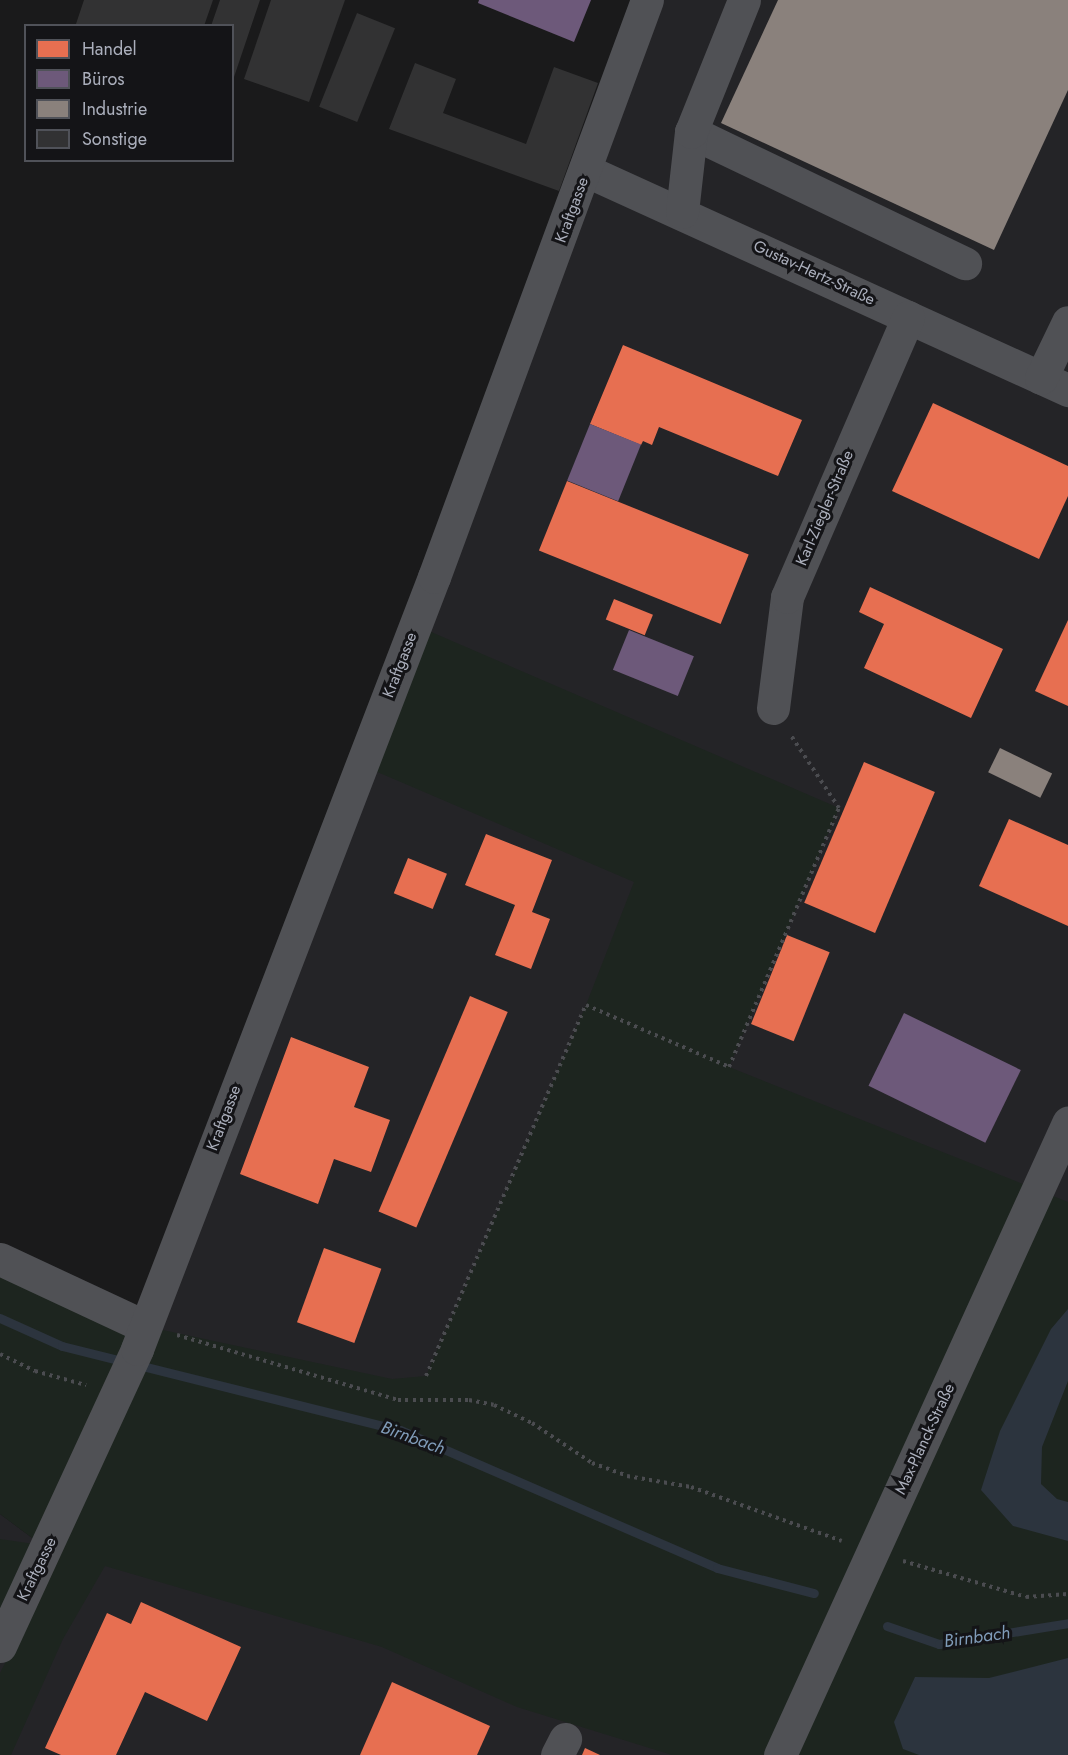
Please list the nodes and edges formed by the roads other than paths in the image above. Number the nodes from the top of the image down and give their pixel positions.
1 (647, 0) edge
2 (744, 0) edge
3 (691, 132) junction
4 (587, 171) junction
5 (682, 212) junction
6 (964, 263) dead end
7 (908, 317) junction
8 (1068, 322) edge
9 (1055, 384) edge
10 (773, 708) road end
11 (1068, 1123) edge
12 (0, 1259) edge
13 (131, 1361) junction
14 (0, 1646) edge
15 (780, 1755) edge

1 - 4 street, Kraftgasse
2 - 3 street
3 - 5 street
3 - 6 street
4 - 5 street, Gustav-Hertz-Straße
4 - 13 street, Kraftgasse
5 - 7 street, Gustav-Hertz-Straße
7 - 9 street, Gustav-Hertz-Straße
7 - 10 street, Karl-Ziegler-Straße
8 - 9 street, Gustav-Hertz-Straße
11 - 15 street, Max-Planck-Straße
12 - 13 street
13 - 14 street, Kraftgasse

